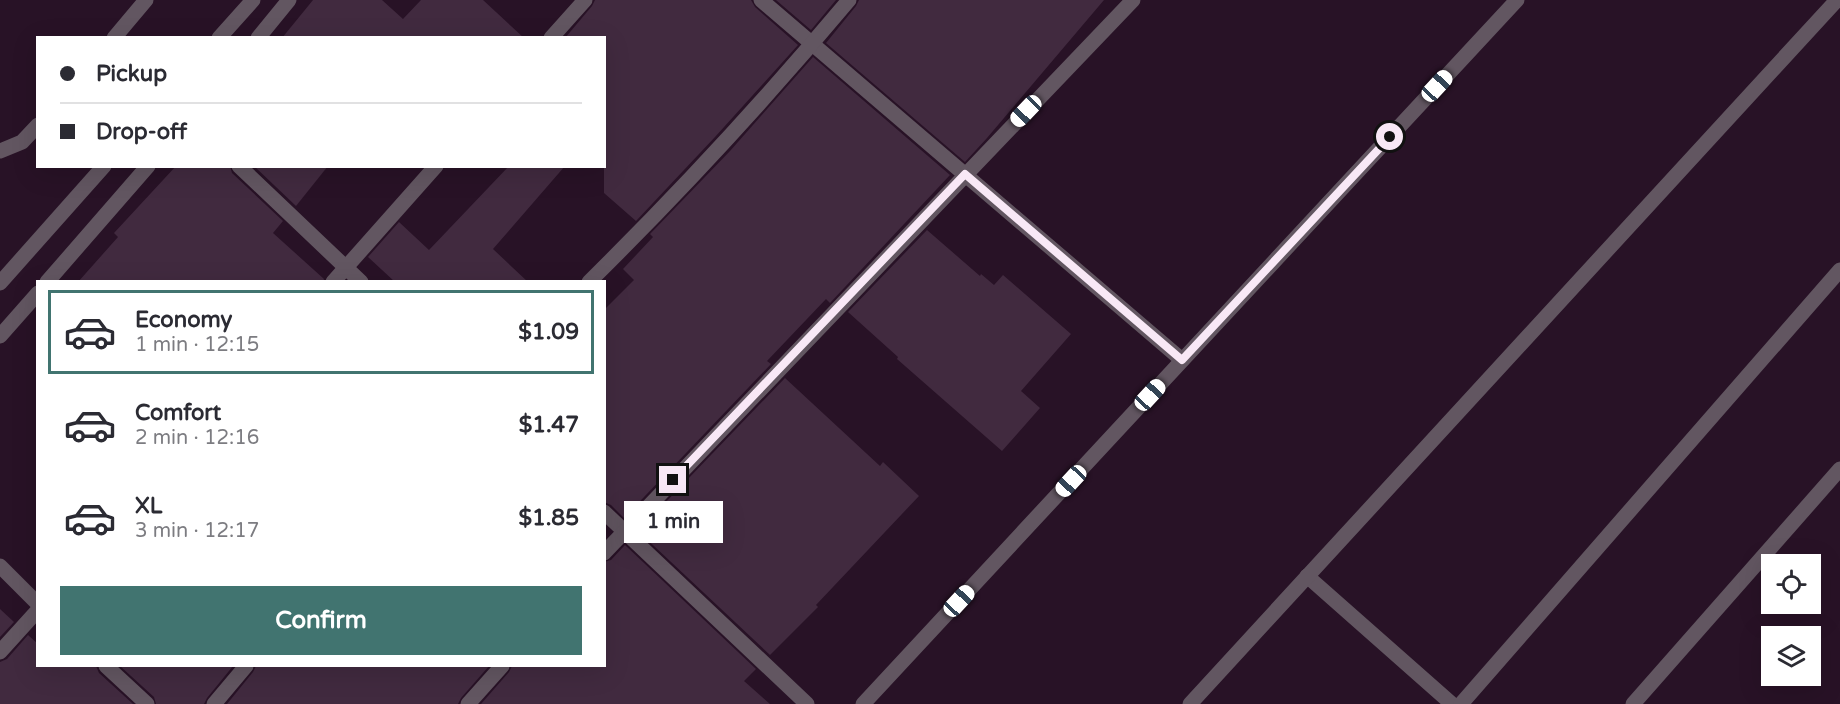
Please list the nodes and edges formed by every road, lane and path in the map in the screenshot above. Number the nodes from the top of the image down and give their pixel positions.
1 (146, 0) edge
2 (253, 0) edge
3 (290, 0) edge
4 (585, 0) edge
5 (761, 0) edge
6 (849, 0) edge
7 (1133, 0) edge
8 (1517, 0) edge
9 (1837, 0) edge
10 (116, 36) edge
11 (221, 36) edge
12 (260, 36) edge
13 (553, 36) edge
14 (812, 44) junction
15 (36, 127) edge
16 (0, 151) edge
17 (102, 168) edge
18 (146, 168) edge
19 (241, 168) edge
20 (434, 168) edge
21 (965, 174) junction
22 (345, 268) junction
23 (1840, 270) edge
24 (49, 280) edge
25 (335, 280) edge
26 (359, 280) edge
27 (591, 280) edge
28 (0, 283) edge
29 (36, 295) edge
30 (0, 336) edge
31 (1182, 360) junction
32 (1840, 469) edge
33 (606, 514) edge
34 (624, 531) junction
35 (606, 551) edge
36 (0, 566) edge
37 (1307, 576) junction
38 (36, 601) edge
39 (36, 612) edge
40 (0, 652) edge
41 (107, 667) edge
42 (245, 667) edge
43 (501, 667) edge
44 (147, 704) edge
45 (214, 704) edge
46 (468, 704) edge
47 (807, 704) edge
48 (863, 704) edge
49 (1190, 704) edge
50 (1452, 704) edge
51 (1461, 704) edge
52 (1633, 704) edge

1 - 10 street
2 - 11 street
3 - 12 street
4 - 13 street
5 - 14 street
6 - 14 street
7 - 21 street
8 - 31 street
9 - 37 street
14 - 21 street
14 - 27 street
15 - 16 street
17 - 28 street
18 - 24 street
19 - 22 street
20 - 22 street
21 - 31 street
21 - 34 street
22 - 25 street
22 - 26 street
23 - 51 street
29 - 30 street
31 - 48 street
32 - 52 street
33 - 34 street
34 - 35 street
34 - 47 street
36 - 38 street
37 - 49 street
37 - 50 street
39 - 40 street
41 - 44 street
42 - 45 street
43 - 46 street

